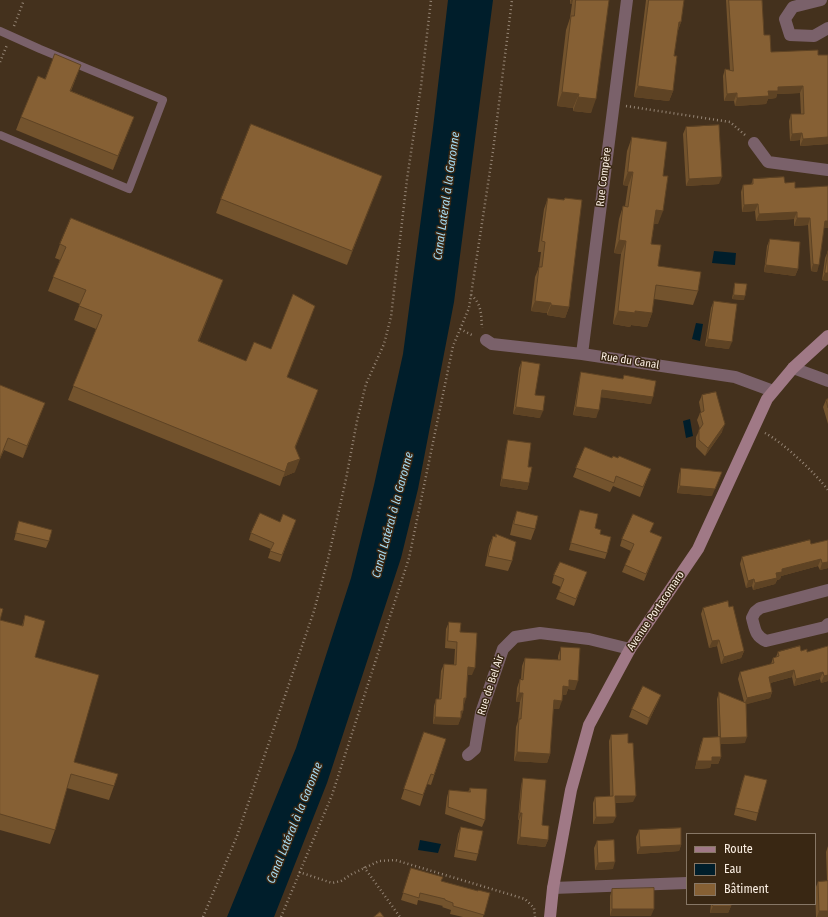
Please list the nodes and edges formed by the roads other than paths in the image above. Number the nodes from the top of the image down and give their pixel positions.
1 (627, 0) edge
2 (821, 0) edge
3 (828, 28) edge
4 (0, 31) edge
5 (0, 135) edge
6 (754, 143) road end
7 (828, 170) edge
8 (828, 336) edge
9 (486, 340) road end
10 (582, 354) junction
11 (793, 368) junction
12 (828, 381) edge
13 (773, 392) junction
14 (828, 590) edge
15 (828, 624) edge
16 (630, 649) junction
17 (468, 755) dead end
18 (686, 883) edge
19 (553, 888) junction
20 (550, 917) edge

1 - 10 street, Rue Compère
2 - 3 street
4 - 5 lane
6 - 7 street
8 - 11 street, Avenue Portacomaro
9 - 10 street, Rue du Canal
10 - 13 street, Rue du Canal
11 - 12 street
11 - 13 street, Avenue Portacomaro
13 - 16 street, Avenue Portacomaro
14 - 15 street
16 - 17 street, Rue de Bel Air
16 - 19 street, Avenue Portacomaro
18 - 19 street
19 - 20 street, Avenue Portacomaro

